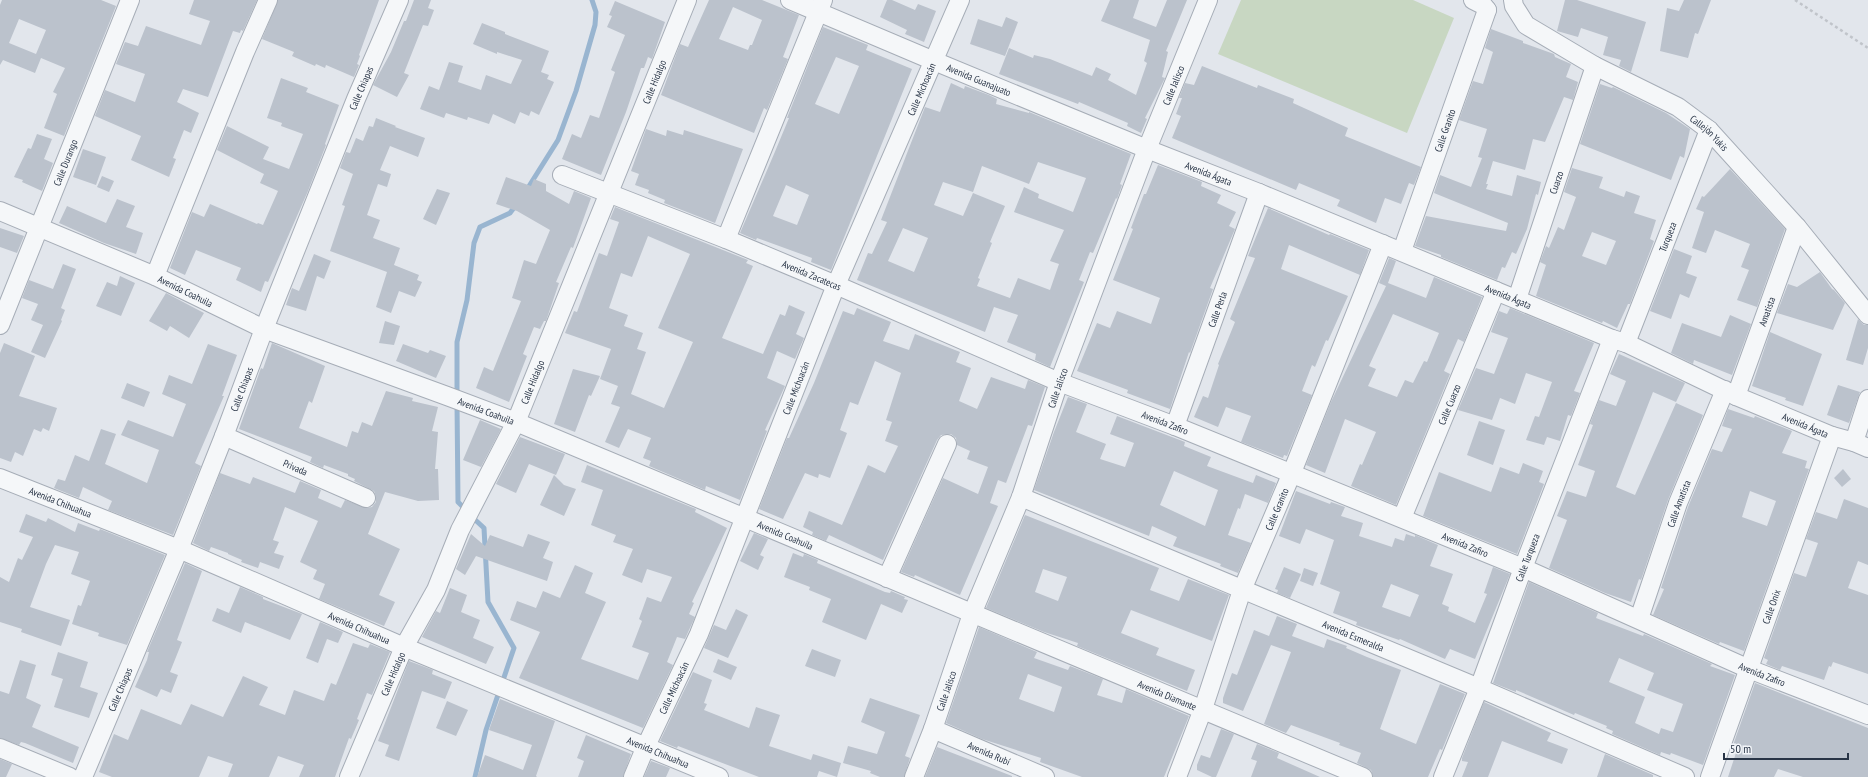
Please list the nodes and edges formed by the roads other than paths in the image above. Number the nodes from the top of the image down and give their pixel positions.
1 (268, 0) edge
2 (399, 0) edge
3 (688, 0) edge
4 (790, 0) edge
5 (960, 0) edge
6 (1208, 0) edge
7 (126, 1) edge
8 (1513, 3) edge
9 (1480, 5) edge
10 (821, 6) edge
11 (934, 62) junction
12 (1595, 66) junction
13 (1709, 130) junction
14 (1147, 149) junction
15 (562, 175) dead end
16 (609, 193) junction
17 (1260, 193) junction
18 (0, 211) edge
19 (40, 227) junction
20 (1797, 227) junction
21 (726, 239) junction
22 (1383, 244) junction
23 (1402, 251) junction
24 (155, 276) junction
25 (836, 285) junction
26 (1496, 291) junction
27 (1517, 299) junction
28 (1868, 315) edge
29 (0, 325) edge
30 (264, 329) junction
31 (1619, 341) junction
32 (1059, 382) junction
33 (1730, 393) junction
34 (1868, 399) edge
35 (516, 422) junction
36 (1175, 426) junction
37 (224, 436) junction
38 (1832, 436) junction
39 (947, 444) dead end
40 (1861, 445) edge
41 (1291, 475) junction
42 (0, 478) edge
43 (1021, 497) junction
44 (366, 498) dead end
45 (1402, 518) junction
46 (745, 519) junction
47 (179, 549) junction
48 (1523, 568) junction
49 (887, 578) junction
50 (1242, 590) junction
51 (972, 614) junction
52 (1639, 619) junction
53 (404, 647) junction
54 (1749, 668) junction
55 (1479, 688) junction
56 (1866, 708) edge
57 (1203, 709) junction
58 (933, 729) junction
59 (646, 746) junction
60 (0, 748) edge
61 (70, 777) edge
62 (83, 777) edge
63 (349, 777) edge
64 (633, 777) edge
65 (719, 777) edge
66 (914, 777) edge
67 (1044, 777) edge
68 (1177, 777) edge
69 (1363, 777) edge
70 (1443, 777) edge
71 (1685, 777) edge
72 (1710, 777) edge

1 - 24 street
2 - 30 street, Calle Chiapas
3 - 16 street, Calle Hidalgo
4 - 10 street, Avenida Guanajuato
5 - 11 street, Calle Michoacán
6 - 14 street, Calle Jalisco
7 - 19 street, Calle Durango
8 - 9 street
8 - 12 street, Callejón Yukis
9 - 23 street, Calle Granito
10 - 11 street, Avenida Guanajuato
10 - 21 street
11 - 14 street, Avenida Guanajuato
11 - 25 street, Calle Michoacán
12 - 13 street, Callejón Yukis
12 - 27 street, Cuarzo
13 - 20 street, Callejón Yukis
13 - 31 street, Turqueza
14 - 17 street, Avenida Ágata
14 - 32 street, Calle Jalisco
15 - 16 street, Avenida Zacatecas
16 - 21 street, Avenida Zacatecas
16 - 35 street, Calle Hidalgo
17 - 22 street, Avenida Ágata
17 - 36 street, Calle Perla
18 - 19 street, Avenida Coahuila
19 - 24 street, Avenida Coahuila
19 - 29 street, Calle Durango
20 - 28 street, Callejón Yukis
20 - 33 street, Amatista
21 - 25 street, Avenida Zacatecas
22 - 23 street, Avenida Ágata
22 - 41 street, Calle Granito
23 - 26 street, Avenida Ágata
24 - 30 street, Avenida Coahuila
25 - 32 street, Avenida Zacatecas
25 - 46 street, Calle Michoacán
26 - 27 street, Avenida Ágata
26 - 45 street, Calle Cuarzo
27 - 31 street, Avenida Ágata
30 - 35 street, Avenida Coahuila
30 - 37 street, Calle Chiapas
31 - 33 street, Avenida Ágata
31 - 48 street, Calle Turqueza
32 - 36 street, Avenida Zafiro
32 - 43 street, Calle Jalisco
33 - 38 street, Avenida Ágata
33 - 52 street, Calle Amatista
34 - 40 street
35 - 46 street, Avenida Coahuila
35 - 53 street, Calle Hidalgo
36 - 41 street, Avenida Zafiro
37 - 44 street, Privada
37 - 47 street, Calle Chiapas
38 - 40 street, Avenida Ágata
38 - 54 street, Calle Onix
39 - 49 street
41 - 45 street, Avenida Zafiro
41 - 50 street, Calle Granito
42 - 47 street, Avenida Chihuahua
43 - 50 street, Avenida Esmeralda
43 - 51 street, Calle Jalisco
45 - 48 street, Avenida Zafiro
46 - 49 street, Avenida Coahuila
46 - 59 street, Calle Michoacán
47 - 53 street, Avenida Chihuahua
47 - 62 street, Calle Chiapas
48 - 52 street, Avenida Zafiro
48 - 55 street, Calle Turqueza
49 - 51 street, Avenida Coahuila
50 - 55 street, Avenida Esmeralda
50 - 57 street, Calle Granito
51 - 57 street, Avenida Diamante
51 - 58 street, Calle Jalisco
52 - 54 street, Avenida Zafiro
53 - 59 street, Avenida Chihuahua
53 - 63 street, Calle Hidalgo
54 - 56 street, Avenida Zafiro
54 - 72 street, Calle Onix
55 - 70 street, Calle Turqueza
55 - 71 street, Avenida Esmeralda
57 - 68 street, Calle Granito
57 - 69 street, Avenida Diamante
58 - 66 street, Calle Jalisco
58 - 67 street, Avenida Rubí
59 - 64 street, Calle Michoacán
59 - 65 street, Avenida Chihuahua
60 - 61 street

